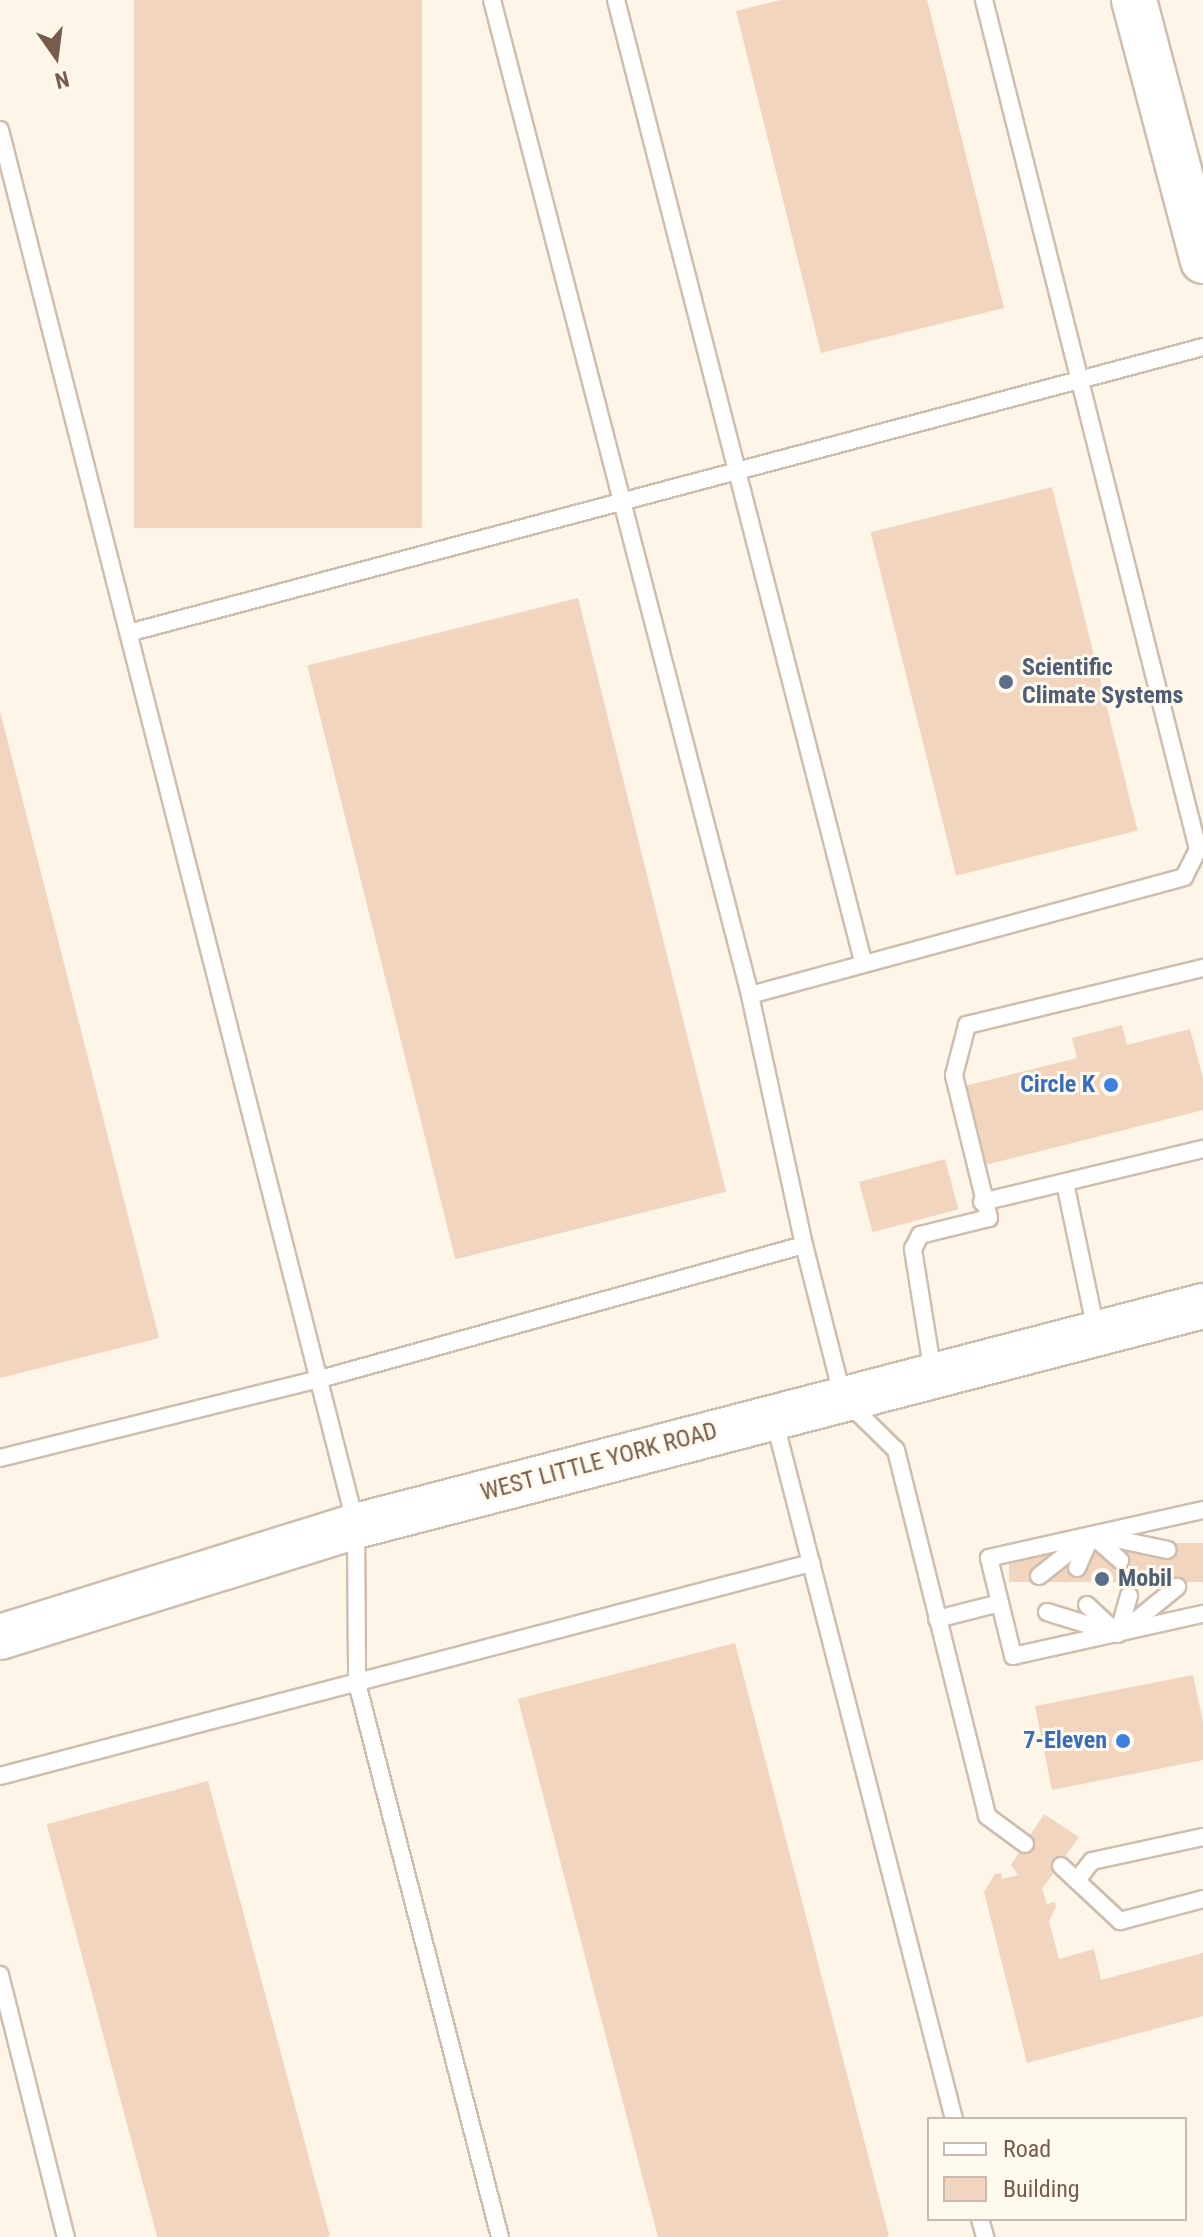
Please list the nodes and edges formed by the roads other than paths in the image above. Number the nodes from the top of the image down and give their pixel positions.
1 (492, 0) edge
2 (616, 0) edge
3 (984, 0) edge
4 (1134, 0) edge
5 (0, 130) edge
6 (1203, 261) edge
7 (1203, 347) edge
8 (1080, 380) junction
9 (737, 471) junction
10 (622, 502) junction
11 (132, 632) junction
12 (863, 961) junction
13 (1203, 968) edge
14 (750, 995) junction
15 (1202, 1153) edge
16 (1065, 1183) junction
17 (982, 1202) junction
18 (804, 1245) junction
19 (1203, 1306) edge
20 (1096, 1333) junction
21 (933, 1375) junction
22 (320, 1379) junction
23 (843, 1398) junction
24 (773, 1417) junction
25 (0, 1458) edge
26 (1203, 1510) edge
27 (356, 1526) junction
28 (1091, 1534) junction
29 (1168, 1550) dead end
30 (1120, 1560) dead end
31 (811, 1563) junction
32 (1077, 1568) dead end
33 (1039, 1576) dead end
34 (1177, 1587) dead end
35 (1129, 1596) dead end
36 (1000, 1603) junction
37 (1087, 1605) dead end
38 (1047, 1612) dead end
39 (1203, 1614) edge
40 (937, 1619) junction
41 (1118, 1634) junction
42 (0, 1637) edge
43 (357, 1683) junction
44 (0, 1776) edge
45 (1203, 1837) edge
46 (1025, 1844) dead end
47 (1061, 1866) dead end
48 (1077, 1880) junction
49 (1203, 1899) edge
50 (0, 1975) edge
51 (953, 2117) edge
52 (66, 2237) edge
53 (500, 2237) edge

1 - 10 lane
2 - 9 lane
3 - 8 lane
4 - 6 main road
5 - 11 lane
7 - 8 lane
8 - 9 lane
8 - 12 lane
9 - 10 lane
9 - 12 lane
10 - 11 lane
10 - 14 lane
11 - 22 lane
12 - 14 lane
13 - 17 lane
14 - 18 lane
15 - 16 lane
16 - 17 lane
16 - 20 lane
17 - 21 lane
18 - 22 lane
18 - 23 lane
19 - 20 main road, WEST LITTLE YORK ROAD
20 - 21 main road, WEST LITTLE YORK ROAD
21 - 23 main road, WEST LITTLE YORK ROAD
22 - 25 lane
22 - 27 lane
23 - 24 main road, WEST LITTLE YORK ROAD
23 - 40 lane
24 - 27 main road, WEST LITTLE YORK ROAD
24 - 31 lane
26 - 28 lane
27 - 42 main road, WEST LITTLE YORK ROAD
27 - 43 lane
28 - 29 lane
28 - 30 lane
28 - 32 lane
28 - 33 lane
28 - 36 lane
31 - 43 lane
31 - 51 lane
34 - 41 lane
35 - 41 lane
36 - 40 lane
36 - 41 lane
37 - 41 lane
38 - 41 lane
39 - 41 lane
40 - 46 lane
43 - 44 lane
43 - 53 lane
45 - 48 lane
47 - 48 lane
48 - 49 lane
50 - 52 lane

